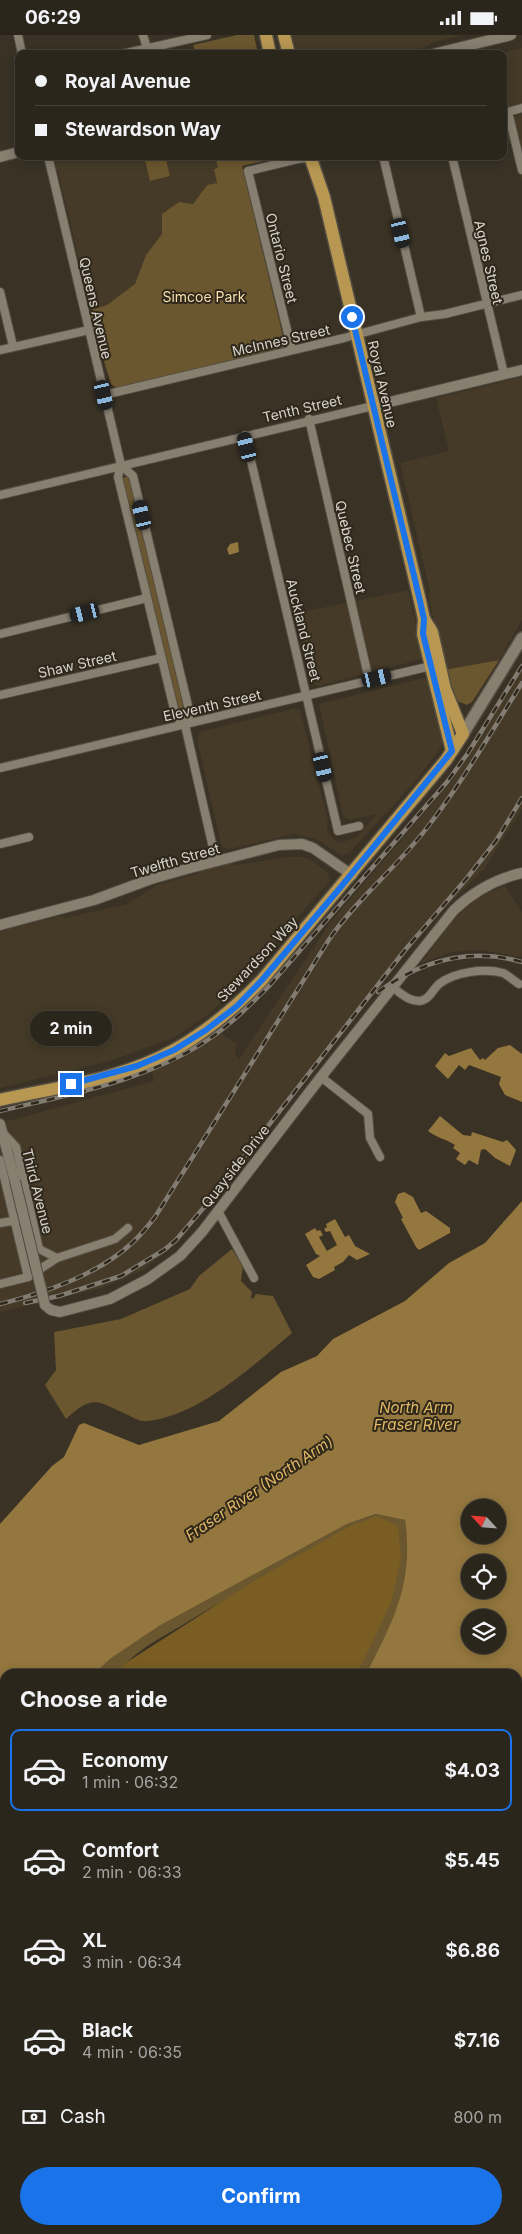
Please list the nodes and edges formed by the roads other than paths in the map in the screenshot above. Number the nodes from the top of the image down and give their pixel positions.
1 (18, 35) edge
2 (143, 35) edge
3 (207, 35) edge
4 (266, 35) edge
5 (284, 35) edge
6 (511, 35) edge
7 (490, 37) edge
8 (147, 48) junction
9 (21, 50) edge
10 (139, 50) edge
11 (269, 50) edge
12 (288, 50) edge
13 (446, 50) edge
14 (522, 108) edge
15 (507, 112) edge
16 (507, 116) edge
17 (15, 154) edge
18 (0, 157) edge
19 (49, 160) edge
20 (294, 160) edge
21 (311, 160) edge
22 (384, 160) edge
23 (453, 160) edge
24 (522, 170) edge
25 (0, 292) edge
26 (522, 295) edge
27 (486, 304) junction
28 (421, 317) junction
29 (89, 330) junction
30 (356, 334) junction
31 (13, 347) junction
32 (0, 350) edge
33 (292, 350) junction
34 (522, 370) edge
35 (504, 374) junction
36 (104, 395) junction
37 (373, 406) junction
38 (309, 419) junction
39 (244, 435) junction
40 (121, 465) junction
41 (0, 495) edge
42 (147, 598) junction
43 (424, 619) junction
44 (0, 634) edge
45 (522, 638) edge
46 (161, 658) junction
47 (431, 666) junction
48 (369, 680) junction
49 (0, 695) edge
50 (307, 695) junction
51 (185, 725) junction
52 (463, 734) junction
53 (452, 751) junction
54 (0, 768) edge
55 (359, 826) dead end
56 (29, 837) dead end
57 (0, 844) edge
58 (216, 861) junction
59 (522, 873) edge
60 (352, 875) junction
61 (0, 925) edge
62 (519, 984) dead end
63 (392, 987) junction
64 (320, 1077) junction
65 (0, 1099) edge
66 (1, 1132) edge
67 (380, 1157) dead end
68 (0, 1160) edge
69 (218, 1211) junction
70 (32, 1217) junction
71 (15, 1220) junction
72 (0, 1223) edge
73 (128, 1228) dead end
74 (57, 1258) junction
75 (28, 1277) junction
76 (254, 1278) dead end
77 (0, 1284) edge

1 - 9 street
2 - 8 street
3 - 8 street
4 - 11 main road
5 - 12 main road
6 - 7 street
7 - 13 street
8 - 10 street
14 - 15 street
16 - 24 street
17 - 18 street
19 - 29 street, Queens Avenue
20 - 33 street, Ontario Street
21 - 30 main road, Royal Avenue
22 - 28 street
23 - 27 street, Agnes Street
25 - 31 street
26 - 27 street, McInnes Street
27 - 28 street, McInnes Street
27 - 35 street, Agnes Street
28 - 30 street, McInnes Street
29 - 31 street
29 - 36 street, Queens Avenue
30 - 33 street, McInnes Street
30 - 37 main road, Royal Avenue
31 - 32 street
33 - 36 street, McInnes Street
34 - 35 street, Tenth Street
35 - 37 street, Tenth Street
36 - 40 street, Queens Avenue
37 - 38 street, Tenth Street
37 - 43 main road, Royal Avenue
38 - 39 street, Tenth Street
38 - 48 street, Quebec Street
39 - 40 street, Tenth Street
39 - 50 street, Auckland Street
40 - 41 street, Tenth Street
40 - 42 street, Queens Avenue
40 - 51 street, Queens Avenue
42 - 44 street
42 - 46 street, Queens Avenue
43 - 47 main road, Royal Avenue
43 - 52 main road, Royal Avenue
45 - 52 main road
46 - 49 street, Shaw Street
46 - 51 street, Queens Avenue
47 - 48 street, Eleventh Street
47 - 53 main road, Royal Avenue
48 - 50 street, Eleventh Street
50 - 51 street, Eleventh Street
50 - 55 street, Auckland Street
51 - 54 street, Eleventh Street
51 - 58 street, Queens Avenue
52 - 53 main road, Stewardson Way
53 - 60 main road, Stewardson Way
56 - 57 street
58 - 60 street, Twelfth Street
58 - 61 street, Twelfth Street
59 - 63 street, Quayside Drive
60 - 65 main road, Stewardson Way
62 - 63 street
63 - 64 street, Quayside Drive
64 - 67 street
64 - 69 street, Quayside Drive
66 - 69 street, Quayside Drive, bridge
66 - 70 street, Third Avenue
68 - 71 street
69 - 76 street
70 - 71 street
70 - 74 street, Third Avenue
71 - 72 street
71 - 75 street
73 - 74 street
74 - 75 street
75 - 77 street

